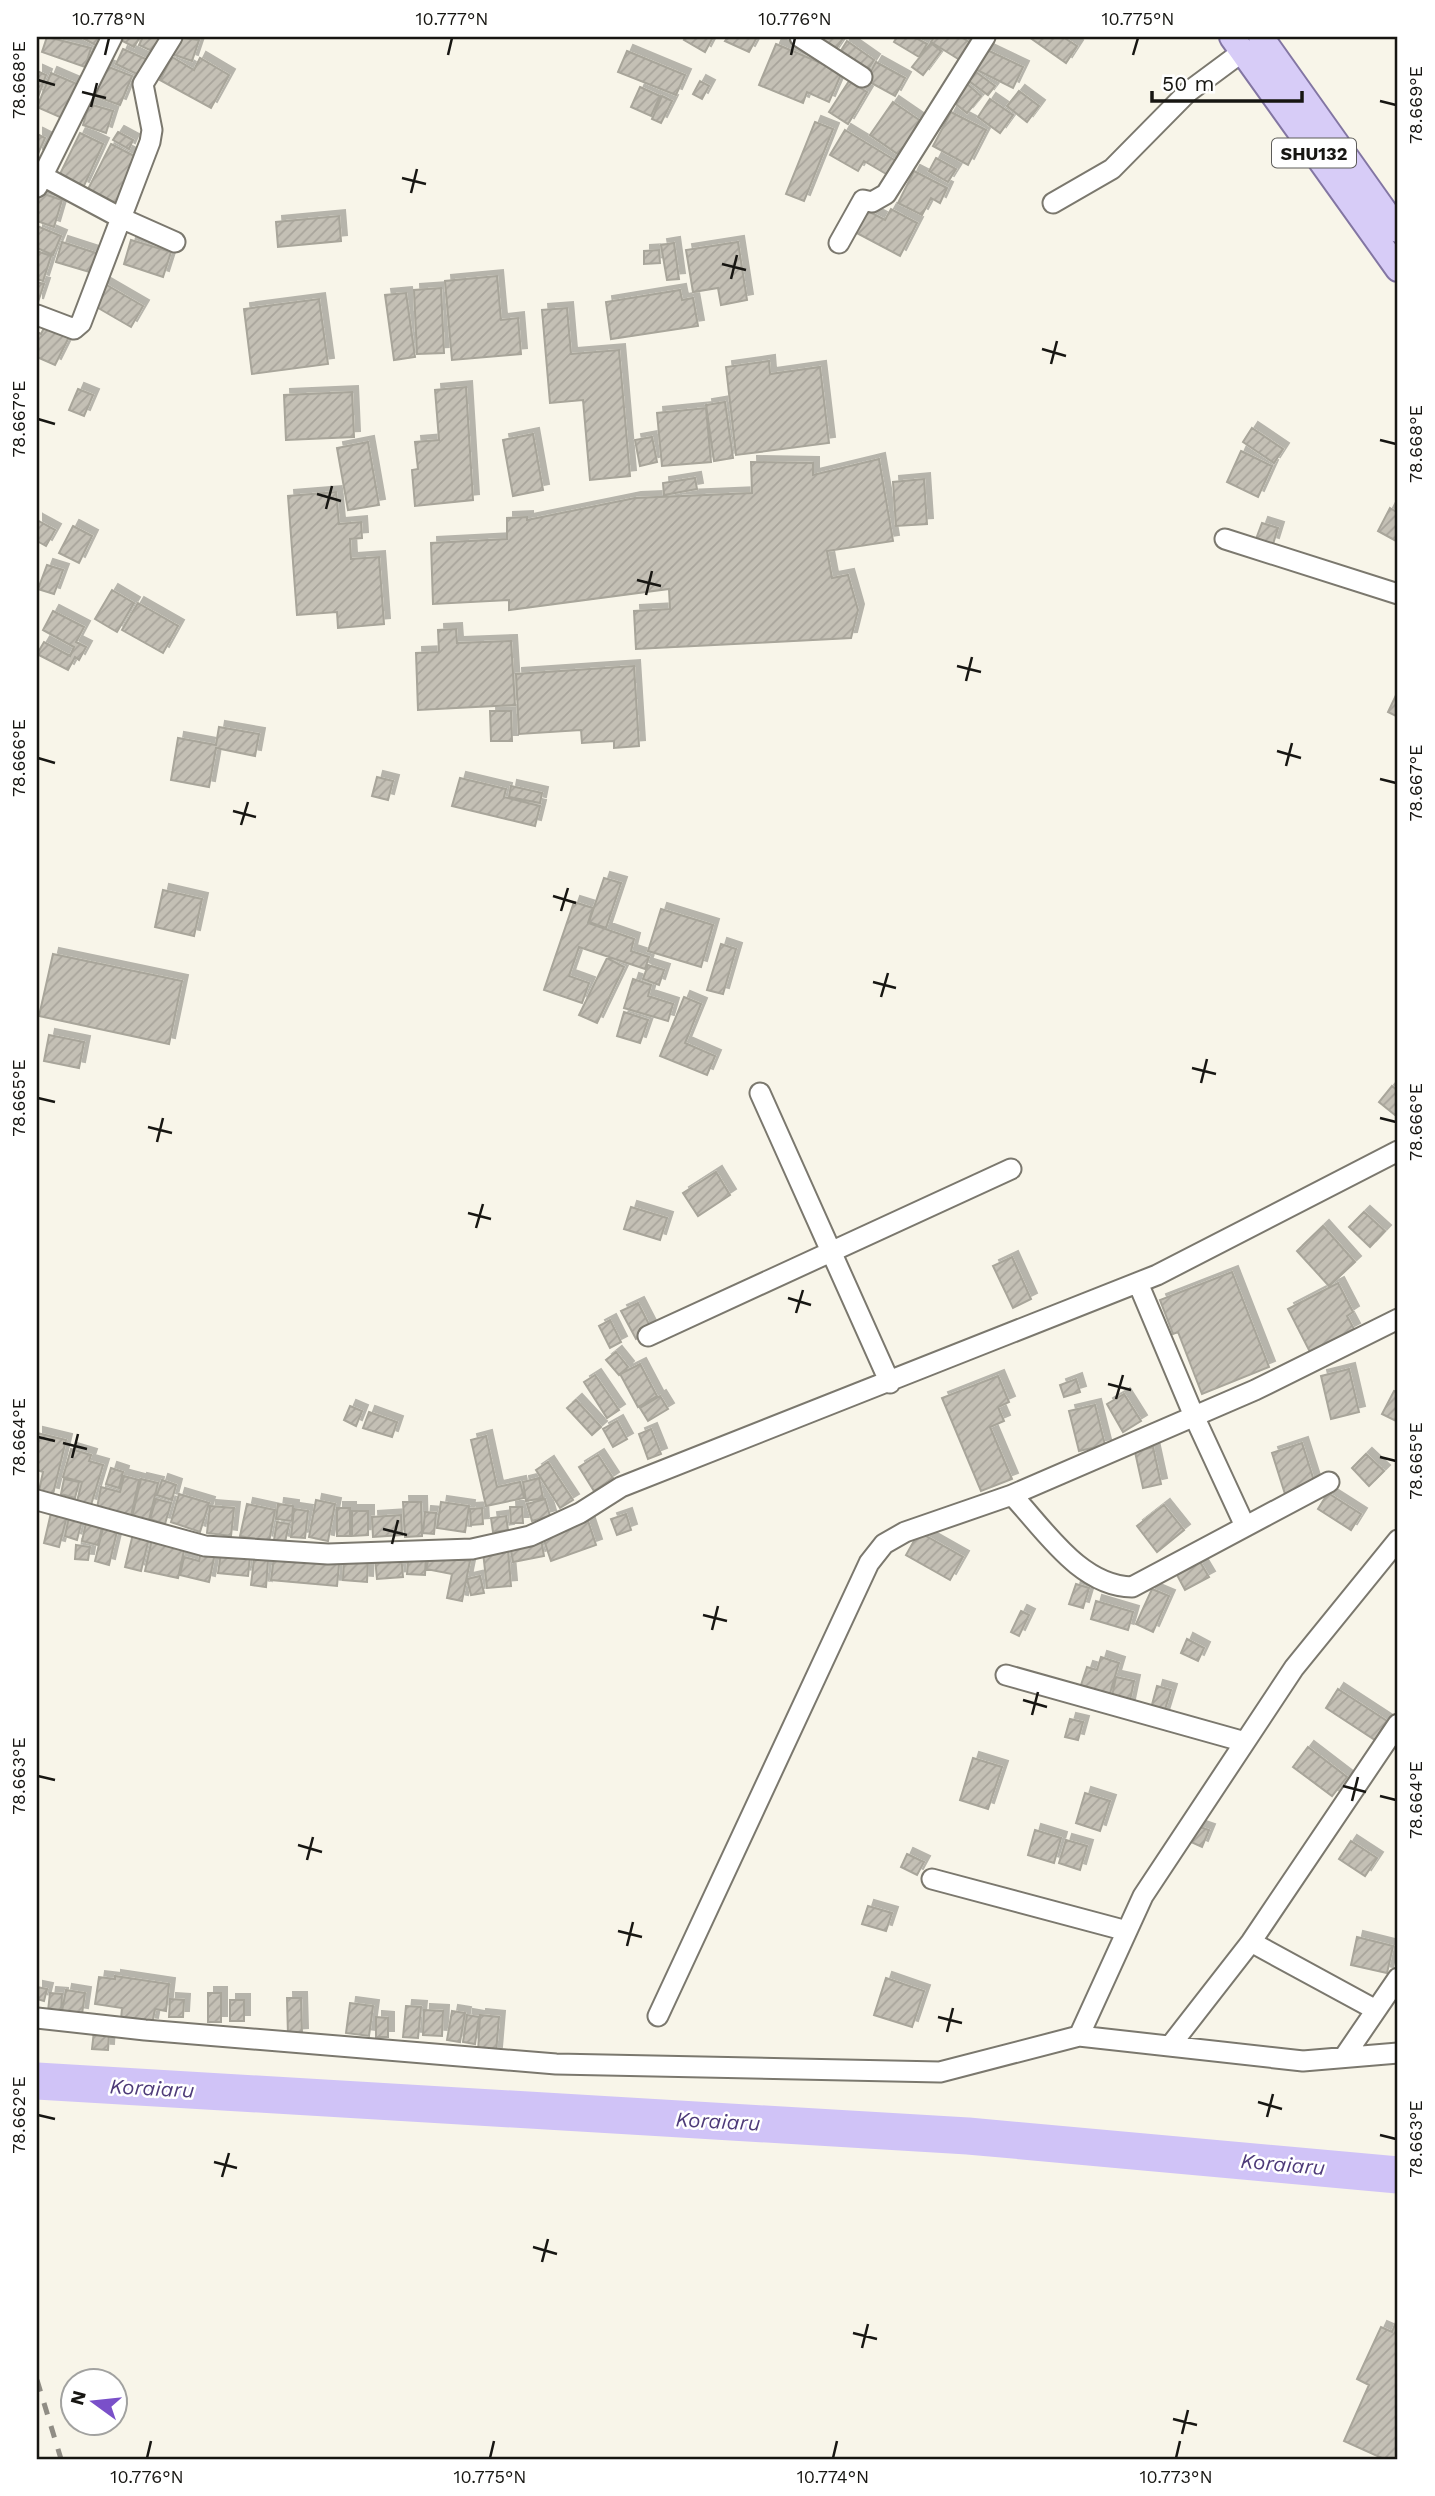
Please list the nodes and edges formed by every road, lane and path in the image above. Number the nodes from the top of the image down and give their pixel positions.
1 (113, 37) edge
2 (172, 37) edge
3 (800, 37) edge
4 (985, 37) edge
5 (1245, 42) edge
6 (862, 77) dead end
7 (38, 179) edge
8 (1053, 203) dead end
9 (121, 218) junction
10 (1398, 230) edge
11 (175, 242) dead end
12 (839, 243) dead end
13 (1398, 269) edge
14 (37, 315) edge
15 (1225, 539) dead end
16 (1398, 594) edge
17 (760, 1093) dead end
18 (1398, 1151) edge
19 (1011, 1169) dead end
20 (831, 1252) junction
21 (1139, 1283) junction
22 (1398, 1319) edge
23 (648, 1336) dead end
24 (890, 1383) junction
25 (1194, 1416) junction
26 (1329, 1482) dead end
27 (1012, 1495) junction
28 (37, 1500) edge
29 (1245, 1525) junction
30 (1398, 1540) edge
31 (1006, 1675) dead end
32 (1398, 1724) edge
33 (1245, 1742) junction
34 (932, 1879) dead end
35 (1127, 1931) junction
36 (1251, 1942) junction
37 (1398, 1978) edge
38 (1376, 2010) junction
39 (658, 2016) dead end
40 (37, 2018) edge
41 (1079, 2036) junction
42 (1170, 2046) junction
43 (1398, 2053) edge
44 (1344, 2057) junction

1 - 7 street
2 - 9 street
3 - 6 street
4 - 12 street
5 - 8 street
5 - 10 main road, SHU132
5 - 13 main road, SHU132
7 - 9 street
9 - 11 street
9 - 14 street
15 - 16 street
17 - 20 street
18 - 21 street
19 - 20 street
20 - 23 street
20 - 24 street
21 - 24 street
21 - 25 street
22 - 25 street
24 - 28 street
25 - 27 street
25 - 29 street
26 - 29 street
27 - 29 street
27 - 39 street
30 - 33 street
31 - 33 street
32 - 36 street
33 - 35 street
34 - 35 street
35 - 41 street
36 - 38 street
36 - 42 street
37 - 38 street
38 - 44 street
40 - 41 street
41 - 42 street
42 - 44 street
43 - 44 street

